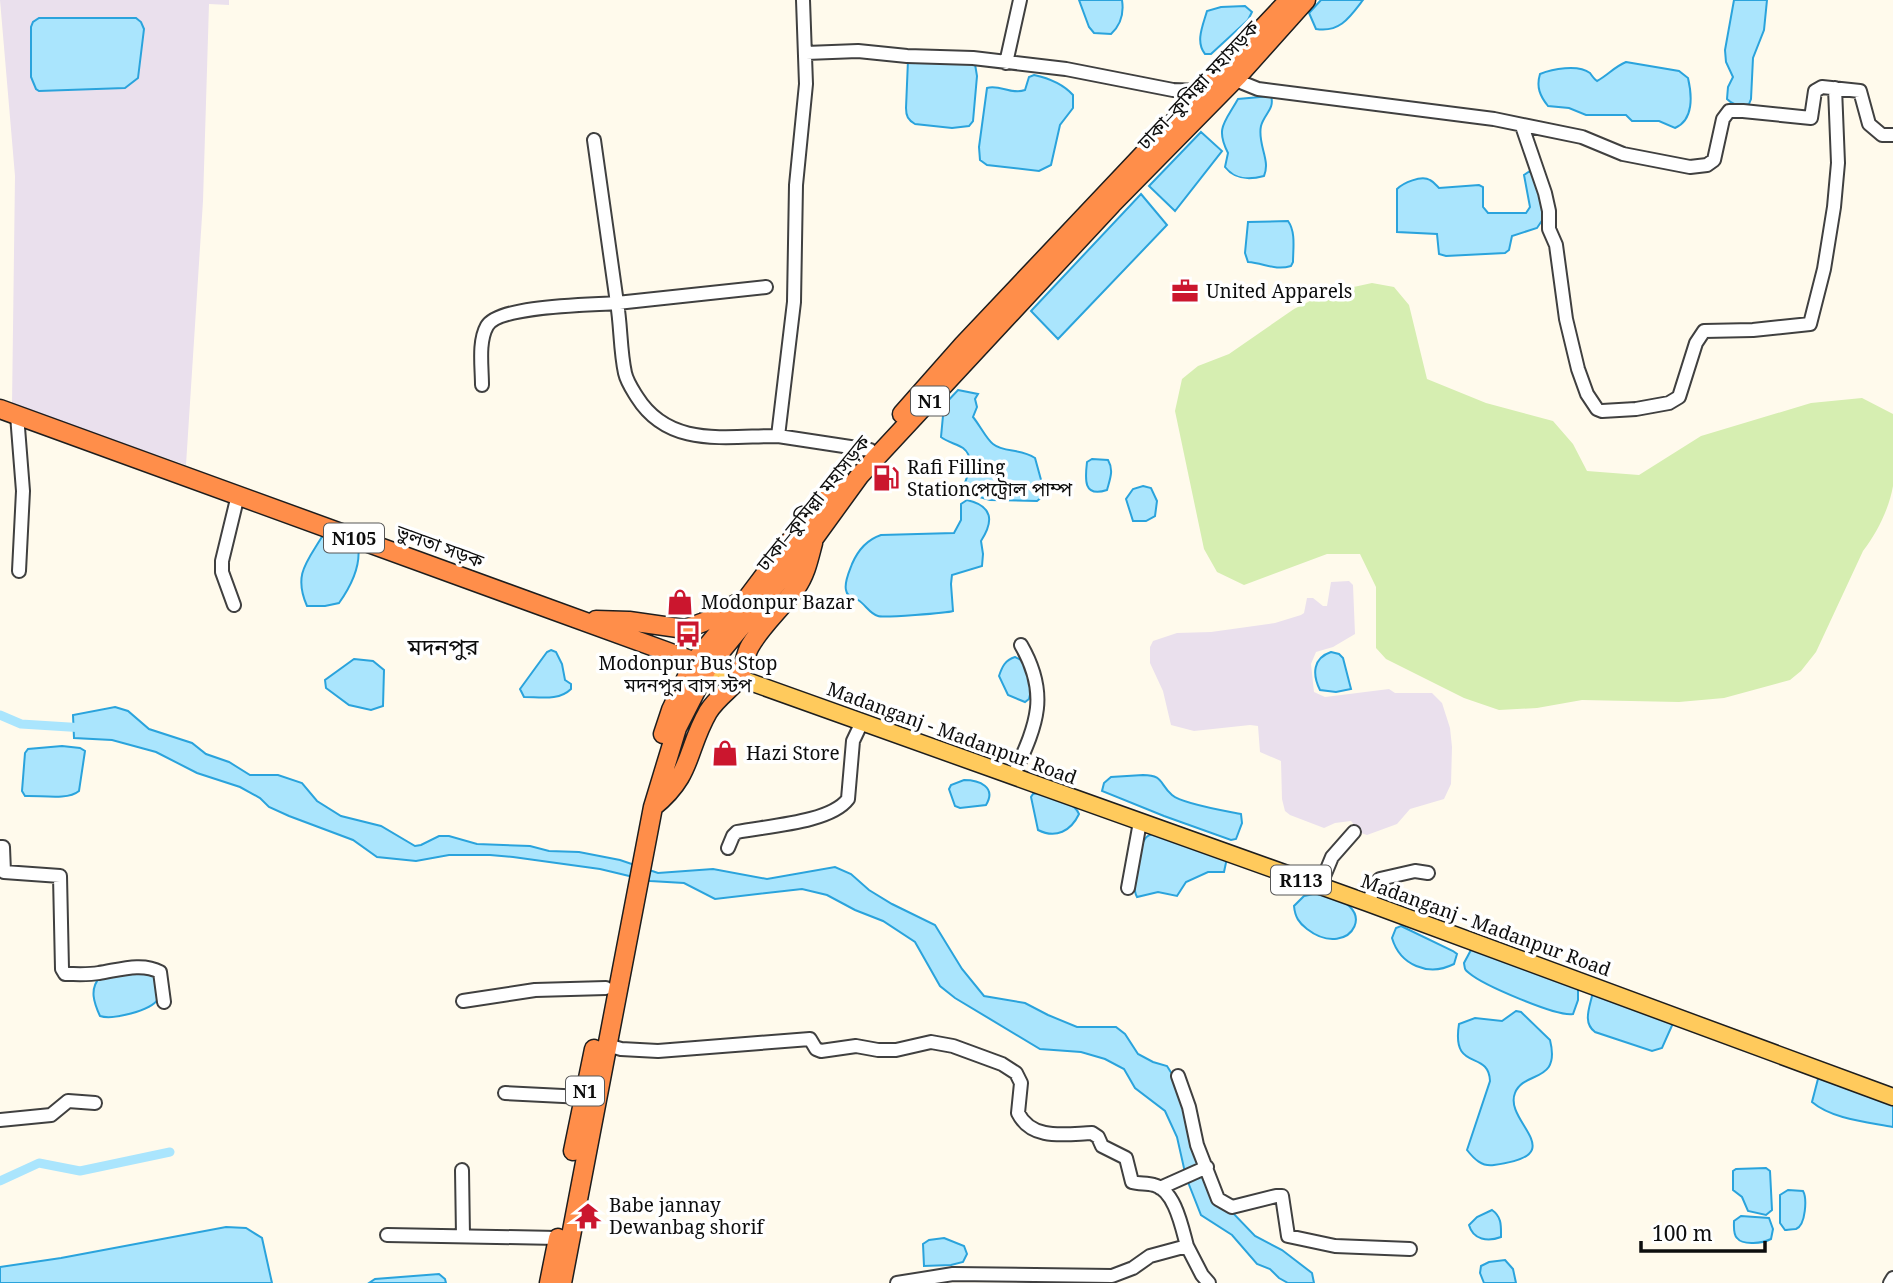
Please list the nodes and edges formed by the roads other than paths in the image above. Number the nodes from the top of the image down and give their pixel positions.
1 (803, 0) edge
2 (1020, 0) edge
3 (1289, 0) edge
4 (1306, 0) edge
5 (806, 53) junction
6 (1006, 63) junction
7 (1238, 76) junction
8 (1835, 88) junction
9 (1203, 91) junction
10 (1522, 126) junction
11 (1893, 135) edge
12 (594, 140) dead end
13 (766, 287) dead end
14 (617, 303) junction
15 (482, 385) dead end
16 (8, 412) edge
17 (778, 436) junction
18 (870, 450) junction
19 (238, 495) junction
20 (815, 537) junction
21 (19, 571) dead end
22 (748, 597) junction
23 (234, 606) dead end
24 (582, 620) junction
25 (1021, 645) dead end
26 (701, 664) junction
27 (739, 679) junction
28 (862, 722) junction
29 (1013, 777) junction
30 (653, 807) junction
31 (1140, 822) junction
32 (1354, 832) dead end
33 (0, 847) edge
34 (728, 848) dead end
35 (638, 857) junction
36 (1428, 873) dead end
37 (1320, 886) junction
38 (1128, 888) dead end
39 (630, 900) junction
40 (1368, 903) junction
41 (607, 988) junction
42 (463, 1001) dead end
43 (164, 1002) dead end
44 (607, 1045) junction
45 (1178, 1076) dead end
46 (505, 1093) dead end
47 (583, 1097) junction
48 (1893, 1097) edge
49 (95, 1104) dead end
50 (0, 1120) edge
51 (1207, 1167) junction
52 (462, 1170) dead end
53 (1160, 1188) junction
54 (387, 1235) dead end
55 (463, 1236) junction
56 (558, 1238) junction
57 (1187, 1246) junction
58 (1410, 1249) dead end
59 (1893, 1278) edge
60 (549, 1283) edge
61 (562, 1283) edge
62 (897, 1283) edge
63 (1209, 1283) edge
64 (1890, 1283) edge

1 - 5 street
2 - 6 street
3 - 9 highway, ঢাকা–কুমিল্লা মহাসড়ক / N1
4 - 7 highway, ঢাকা–কুমিল্লা মহাসড়ক / N1
5 - 6 street
5 - 17 street
6 - 9 street
7 - 10 street
7 - 20 highway, ঢাকা–কুমিল্লা মহাসড়ক / N1
8 - 10 street
8 - 10 street
8 - 11 street
9 - 18 highway, ঢাকা–কুমিল্লা মহাসড়ক / N1
12 - 14 street
13 - 14 street
14 - 15 street
14 - 17 street
16 - 19 highway, ভুলতা সড়ক / N105
16 - 21 street
17 - 18 street
18 - 22 highway, ঢাকা–কুমিল্লা মহাসড়ক / N1
19 - 23 street
19 - 24 highway, ভুলতা সড়ক / N105
20 - 26 highway, ঢাকা–কুমিল্লা মহাসড়ক / N1
20 - 27 highway
22 - 24 highway
22 - 26 highway, ঢাকা–কুমিল্লা মহাসড়ক / N1
24 - 26 highway, ভুলতা সড়ক / N105
25 - 29 street
26 - 27 main road, Madanganj - Madanpur Road / R113
26 - 30 highway, ঢাকা–কুমিল্লা মহাসড়ক / N1
26 - 35 highway, ঢাকা–কুমিল্লা মহাসড়ক / N1
27 - 28 main road, Madanganj - Madanpur Road / R113
27 - 30 highway
28 - 29 main road, Madanganj - Madanpur Road / R113
28 - 34 street
29 - 31 main road, Madanganj - Madanpur Road / R113
30 - 35 highway, ঢাকা–কুমিল্লা মহাসড়ক / N1
31 - 37 main road, Madanganj - Madanpur Road / R113
31 - 38 street
32 - 37 street
33 - 43 street
35 - 39 highway, ঢাকা–কুমিল্লা মহাসড়ক / N1
36 - 40 street
37 - 40 main road, Madanganj - Madanpur Road / R113
39 - 41 highway, ঢাকা–কুমিল্লা মহাসড়ক / N1
39 - 44 highway, ঢাকা–কুমিল্লা মহাসড়ক / N1
40 - 48 main road, Madanganj - Madanpur Road / R113
41 - 42 street
41 - 47 highway, ঢাকা–কুমিল্লা মহাসড়ক / N1
44 - 53 street
44 - 61 highway, ঢাকা–কুমিল্লা মহাসড়ক / N1
45 - 51 street
46 - 47 street
47 - 56 highway, ঢাকা–কুমিল্লা মহাসড়ক / N1
49 - 50 street
51 - 53 street
51 - 58 street
52 - 55 street
53 - 57 street
54 - 55 street
55 - 56 street
56 - 60 highway, ঢাকা–কুমিল্লা মহাসড়ক / N1
57 - 62 street
57 - 63 street
59 - 64 street

